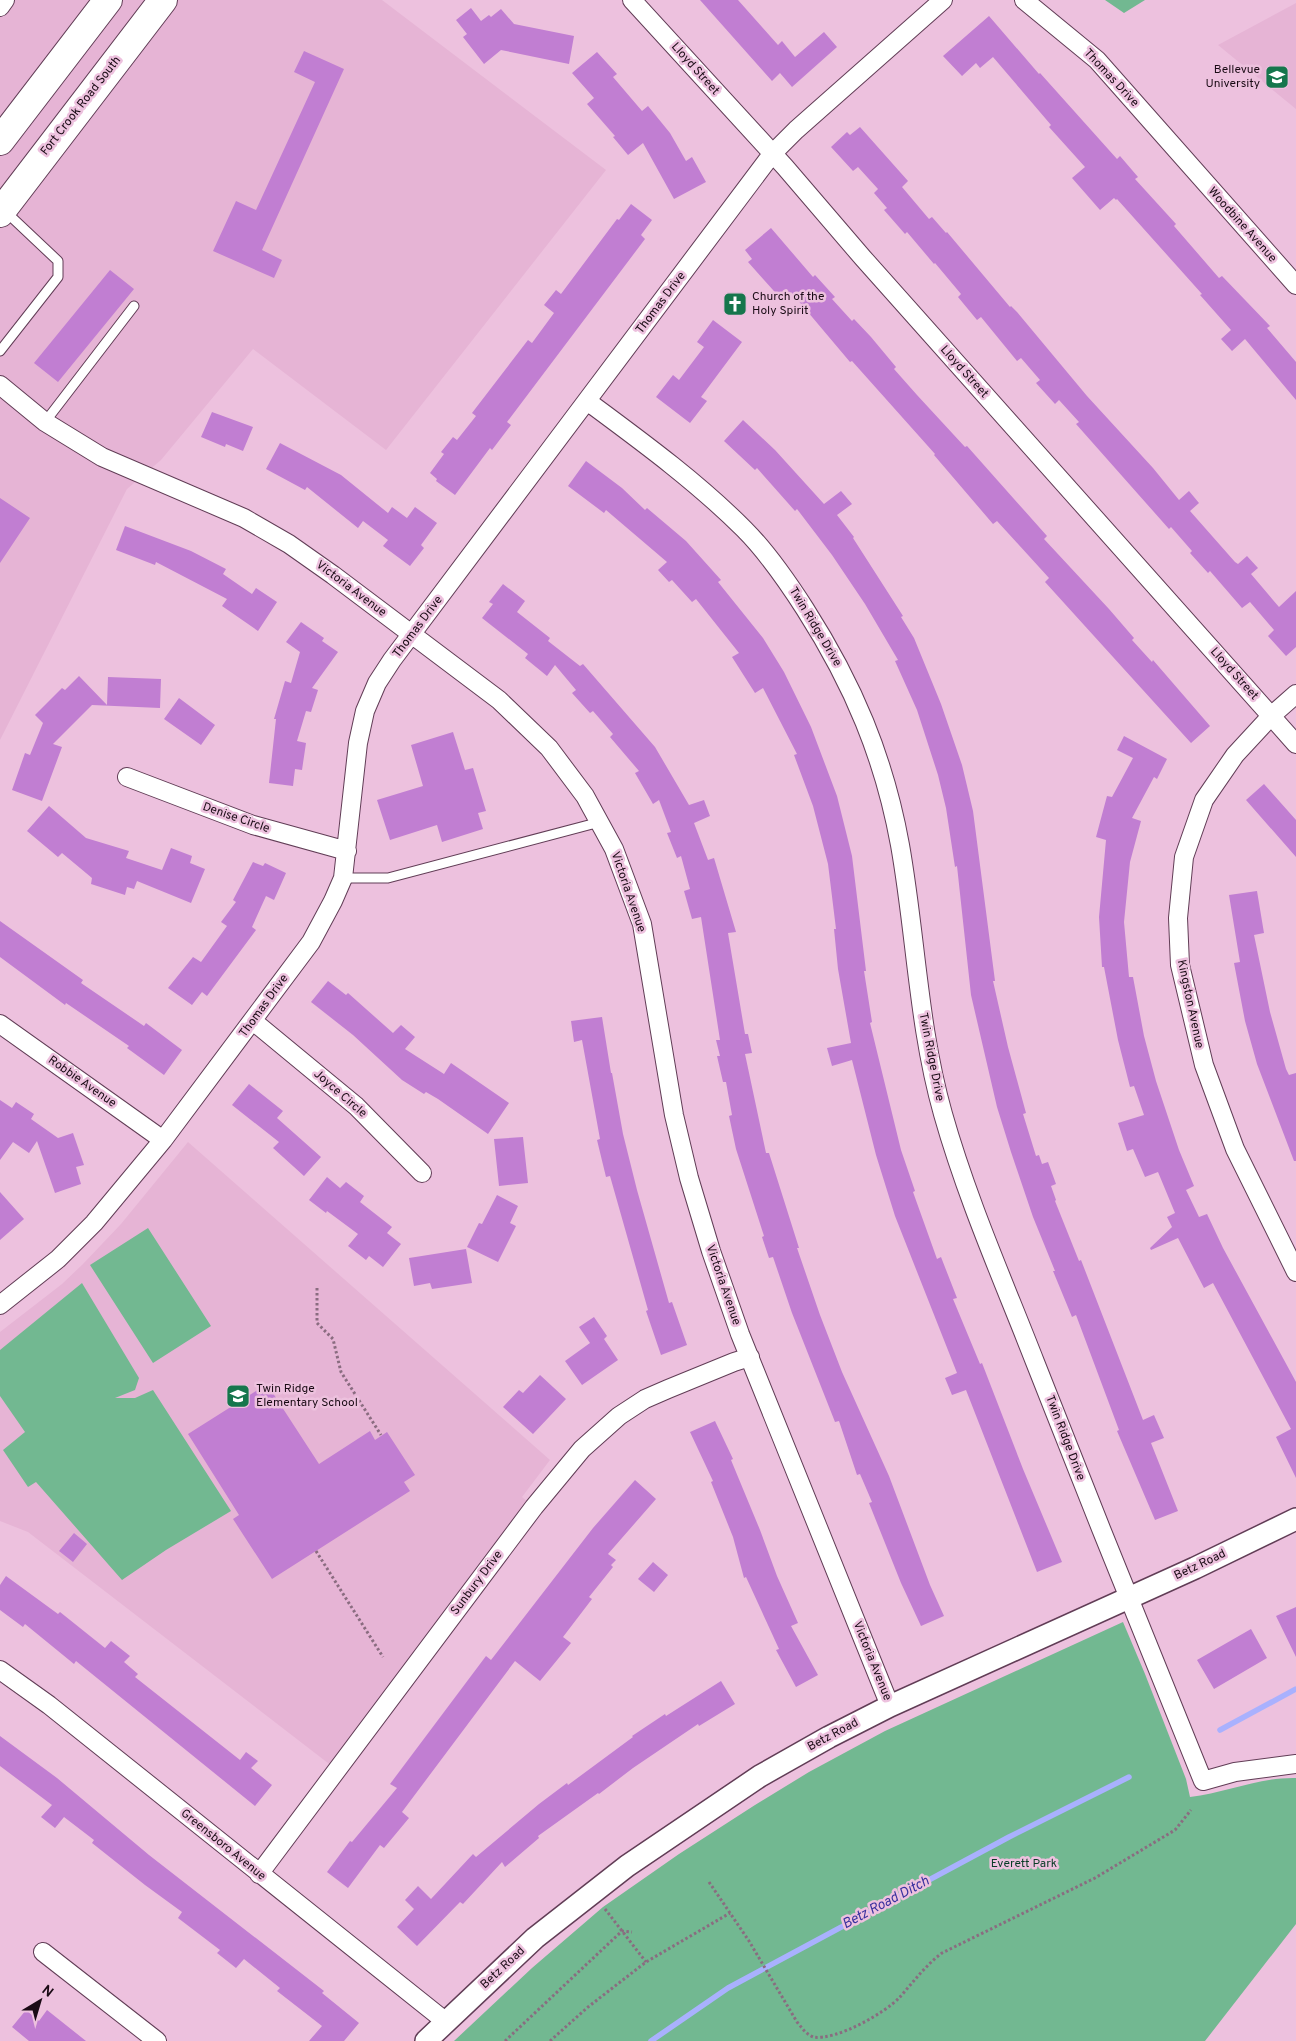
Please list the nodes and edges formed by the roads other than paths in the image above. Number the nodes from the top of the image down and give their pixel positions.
1 (5, 0) edge
2 (108, 0) edge
3 (164, 0) edge
4 (632, 0) edge
5 (942, 0) edge
6 (1024, 0) edge
7 (0, 7) edge
8 (0, 141) edge
9 (772, 154) junction
10 (1189, 165) joint
11 (1, 211) edge
12 (1296, 284) edge
13 (134, 306) dead end
14 (0, 351) edge
15 (0, 385) edge
16 (588, 401) junction
17 (45, 422) junction
18 (411, 635) junction
19 (1296, 694) edge
20 (1271, 716) junction
21 (1296, 744) edge
22 (127, 777) dead end
23 (600, 822) junction
24 (347, 851) junction
25 (343, 878) junction
26 (253, 1021) junction
27 (0, 1024) edge
28 (163, 1140) junction
29 (422, 1173) dead end
30 (1296, 1272) edge
31 (0, 1305) edge
32 (750, 1357) junction
33 (1296, 1519) edge
34 (1128, 1597) junction
35 (0, 1670) edge
36 (890, 1706) junction
37 (1296, 1764) edge
38 (259, 1874) junction
39 (43, 1952) dead end
40 (445, 2021) junction
41 (158, 2041) edge
42 (426, 2041) edge

1 - 7 street
2 - 8 main road
3 - 11 main road, Fort Crook Road South
4 - 9 street, Lloyd Street
5 - 9 street, Thomas Drive
6 - 10 street, Thomas Drive
9 - 16 street, Thomas Drive
9 - 20 street, Lloyd Street
10 - 12 street, Woodbine Avenue
11 - 14 lane
13 - 17 lane
15 - 17 street, Victoria Avenue
16 - 18 street, Thomas Drive
16 - 34 street, Twin Ridge Drive
17 - 18 street, Victoria Avenue
18 - 23 street, Victoria Avenue
18 - 24 street, Thomas Drive
19 - 20 street, Kingston Avenue
20 - 21 street, Lloyd Street
20 - 30 street, Kingston Avenue
22 - 24 street, Denise Circle
23 - 25 lane
23 - 32 street, Victoria Avenue
24 - 25 street, Thomas Drive
25 - 26 street, Thomas Drive
26 - 28 street, Thomas Drive
26 - 29 street, Joyce Circle
27 - 28 street, Robbie Avenue
28 - 31 street, Thomas Drive
32 - 36 street, Victoria Avenue
32 - 38 street, Sunbury Drive
33 - 34 street, Betz Road
34 - 36 street, Betz Road
34 - 37 street, Twin Ridge Drive
35 - 38 street, Greensboro Avenue
36 - 40 street, Betz Road
38 - 40 street, Greensboro Avenue
39 - 41 street
40 - 42 street, Betz Road

